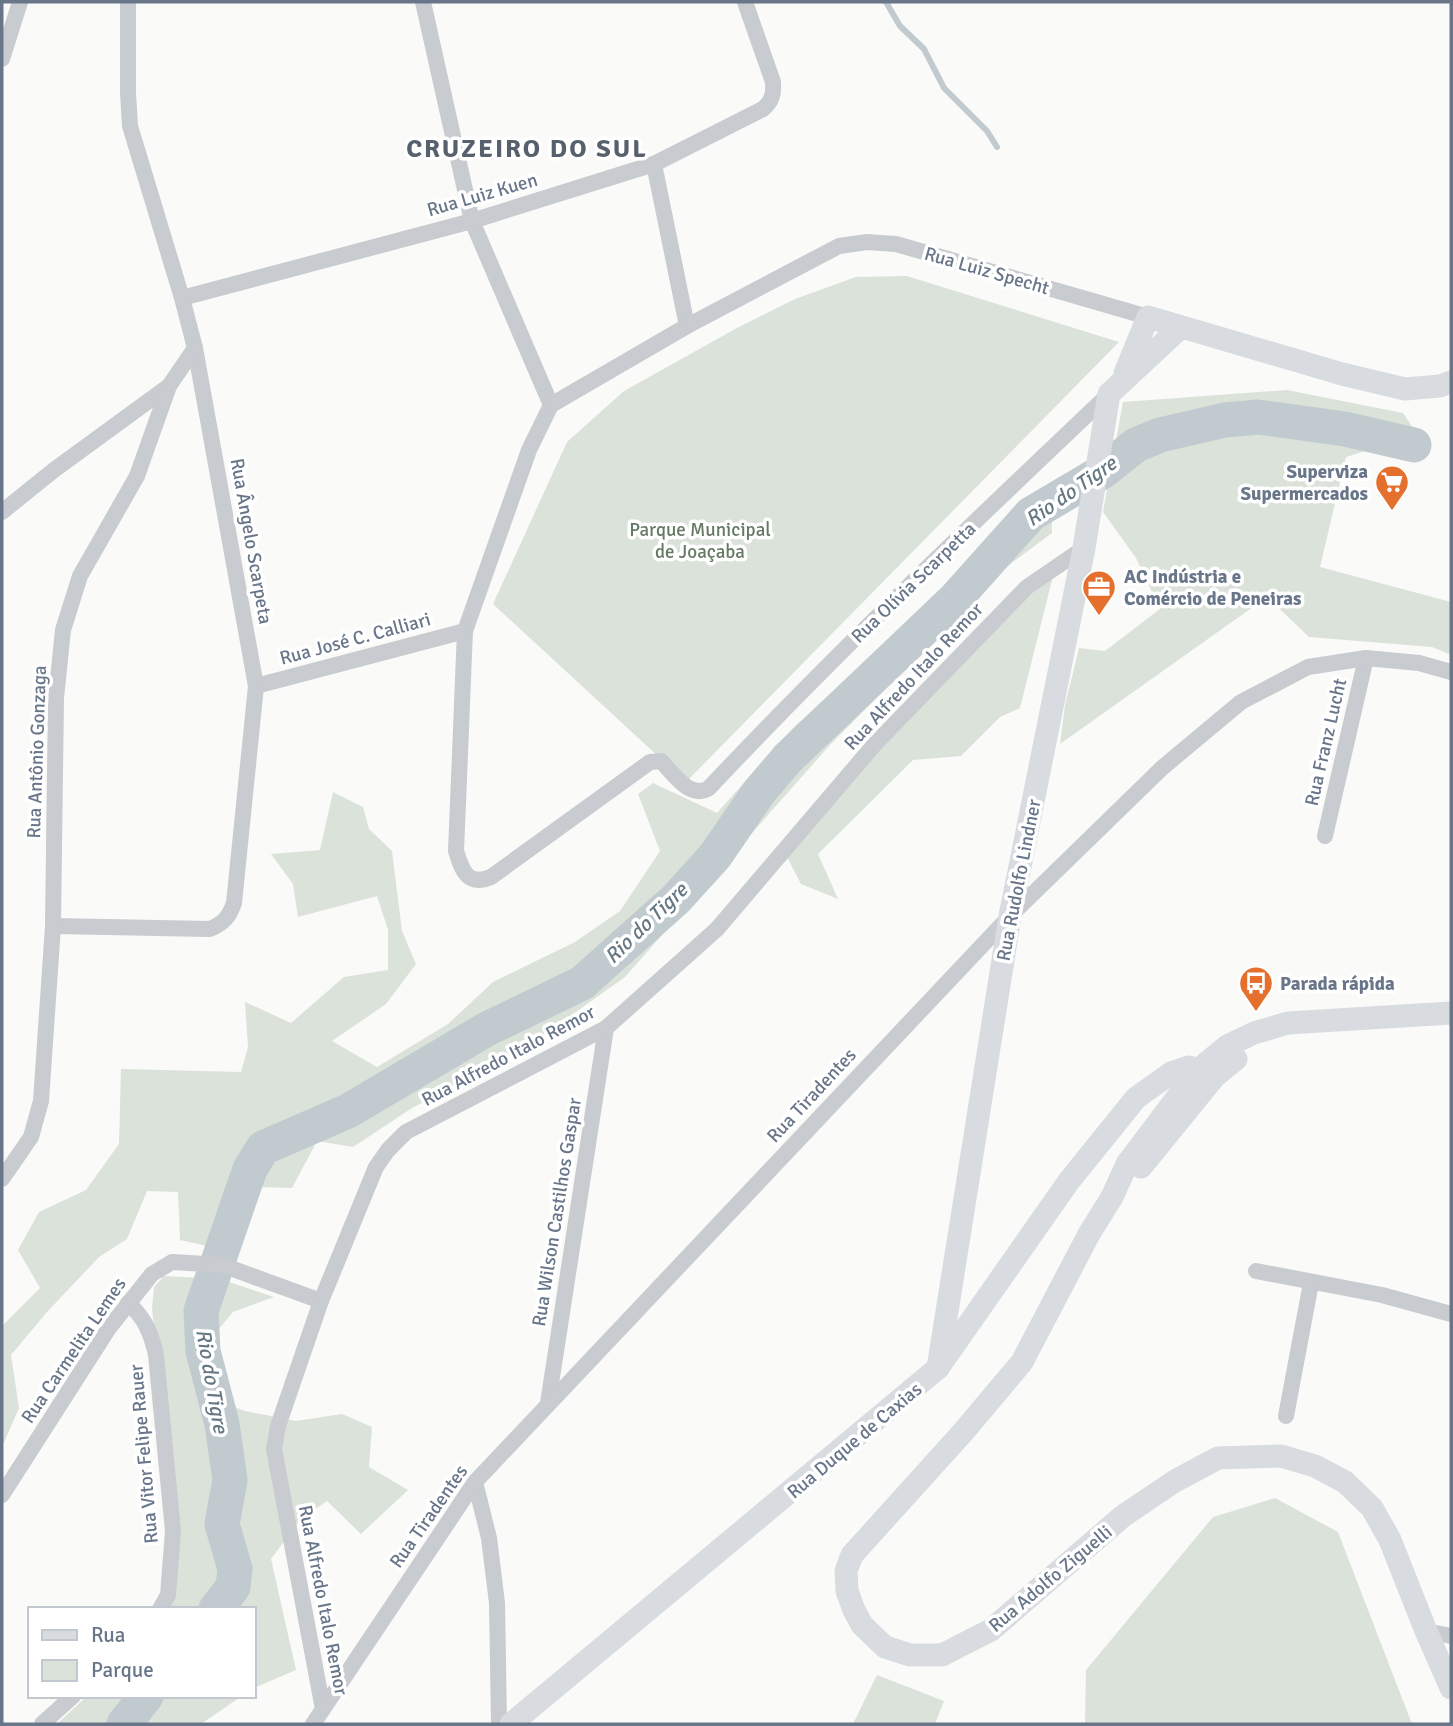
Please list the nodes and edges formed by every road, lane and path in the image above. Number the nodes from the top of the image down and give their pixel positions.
1 (20, 2) edge
2 (128, 2) edge
3 (423, 2) edge
4 (745, 2) edge
5 (2, 59) edge
6 (654, 164) junction
7 (472, 221) junction
8 (182, 298) junction
9 (1148, 317) junction
10 (687, 326) junction
11 (1181, 327) junction
12 (195, 348) junction
13 (1451, 382) edge
14 (169, 386) junction
15 (1116, 387) junction
16 (551, 405) junction
17 (2, 512) edge
18 (1084, 548) junction
19 (465, 631) junction
20 (1366, 658) junction
21 (1451, 672) edge
22 (256, 686) junction
23 (1325, 836) dead end
24 (1010, 916) junction
25 (53, 926) junction
26 (1451, 1013) edge
27 (606, 1028) junction
28 (1194, 1083) junction
29 (2, 1179) edge
30 (1256, 1271) dead end
31 (1311, 1283) junction
32 (321, 1301) junction
33 (128, 1303) junction
34 (1451, 1314) edge
35 (938, 1368) junction
36 (548, 1403) junction
37 (1286, 1416) dead end
38 (474, 1482) junction
39 (2, 1495) edge
40 (161, 1607) edge
41 (1426, 1631) junction
42 (1451, 1636) edge
43 (1451, 1688) edge
44 (71, 1698) edge
45 (323, 1709) junction
46 (42, 1724) edge
47 (313, 1724) edge
48 (499, 1724) edge
49 (511, 1724) edge

1 - 5 street
2 - 8 street, Rua Ângelo Scarpeta
3 - 7 street
4 - 6 street, Rua Luiz Kuen
6 - 7 street, Rua Luiz Kuen
6 - 10 street
7 - 8 street, Rua Luiz Kuen
7 - 16 street
8 - 12 street, Rua Ângelo Scarpeta
9 - 10 street, Rua Luiz Specht
9 - 11 street, Rua Luiz Specht
9 - 15 street, Rua Olívia Scarpetta
10 - 16 street, Rua Luiz Specht
11 - 13 street, Rua Luiz Specht
11 - 15 street, Rua Olívia Scarpetta
12 - 14 street, Rua Antônio Gonzaga
12 - 22 street, Rua Ângelo Scarpeta
14 - 17 street
14 - 25 street, Rua Antônio Gonzaga
15 - 18 street, Rua Rudolfo Lindner
15 - 19 street, Rua Olívia Scarpetta
16 - 19 street
18 - 24 street, Rua Rudolfo Lindner
18 - 27 street, Rua Alfredo Italo Remor
19 - 22 street, Rua José C. Calliari
20 - 21 street, Rua Tiradentes
20 - 23 street, Rua Franz Lucht
20 - 24 street, Rua Tiradentes
22 - 25 street, Rua Ângelo Scarpeta
24 - 35 street, Rua Rudolfo Lindner
24 - 36 street, Rua Tiradentes
25 - 29 street, Rua Antônio Gonzaga
26 - 28 street
27 - 32 street, Rua Alfredo Italo Remor
27 - 36 street, Rua Wilson Castilhos Gaspar
28 - 35 street, Rua Duque de Caxias
28 - 41 street, Rua Adolfo Ziguelli
30 - 31 street
31 - 34 street
31 - 37 street
32 - 33 street, Rua Carmelita Lemes
32 - 45 street, Rua Alfredo Italo Remor
33 - 39 street, Rua Carmelita Lemes
33 - 40 street, Rua Vitor Felipe Rauer
35 - 49 street, Rua Duque de Caxias
36 - 38 street, Rua Tiradentes
38 - 45 street, Rua Tiradentes
38 - 48 street
41 - 42 street
41 - 43 street, Rua Adolfo Ziguelli
44 - 46 street
45 - 47 street, Rua Tiradentes

